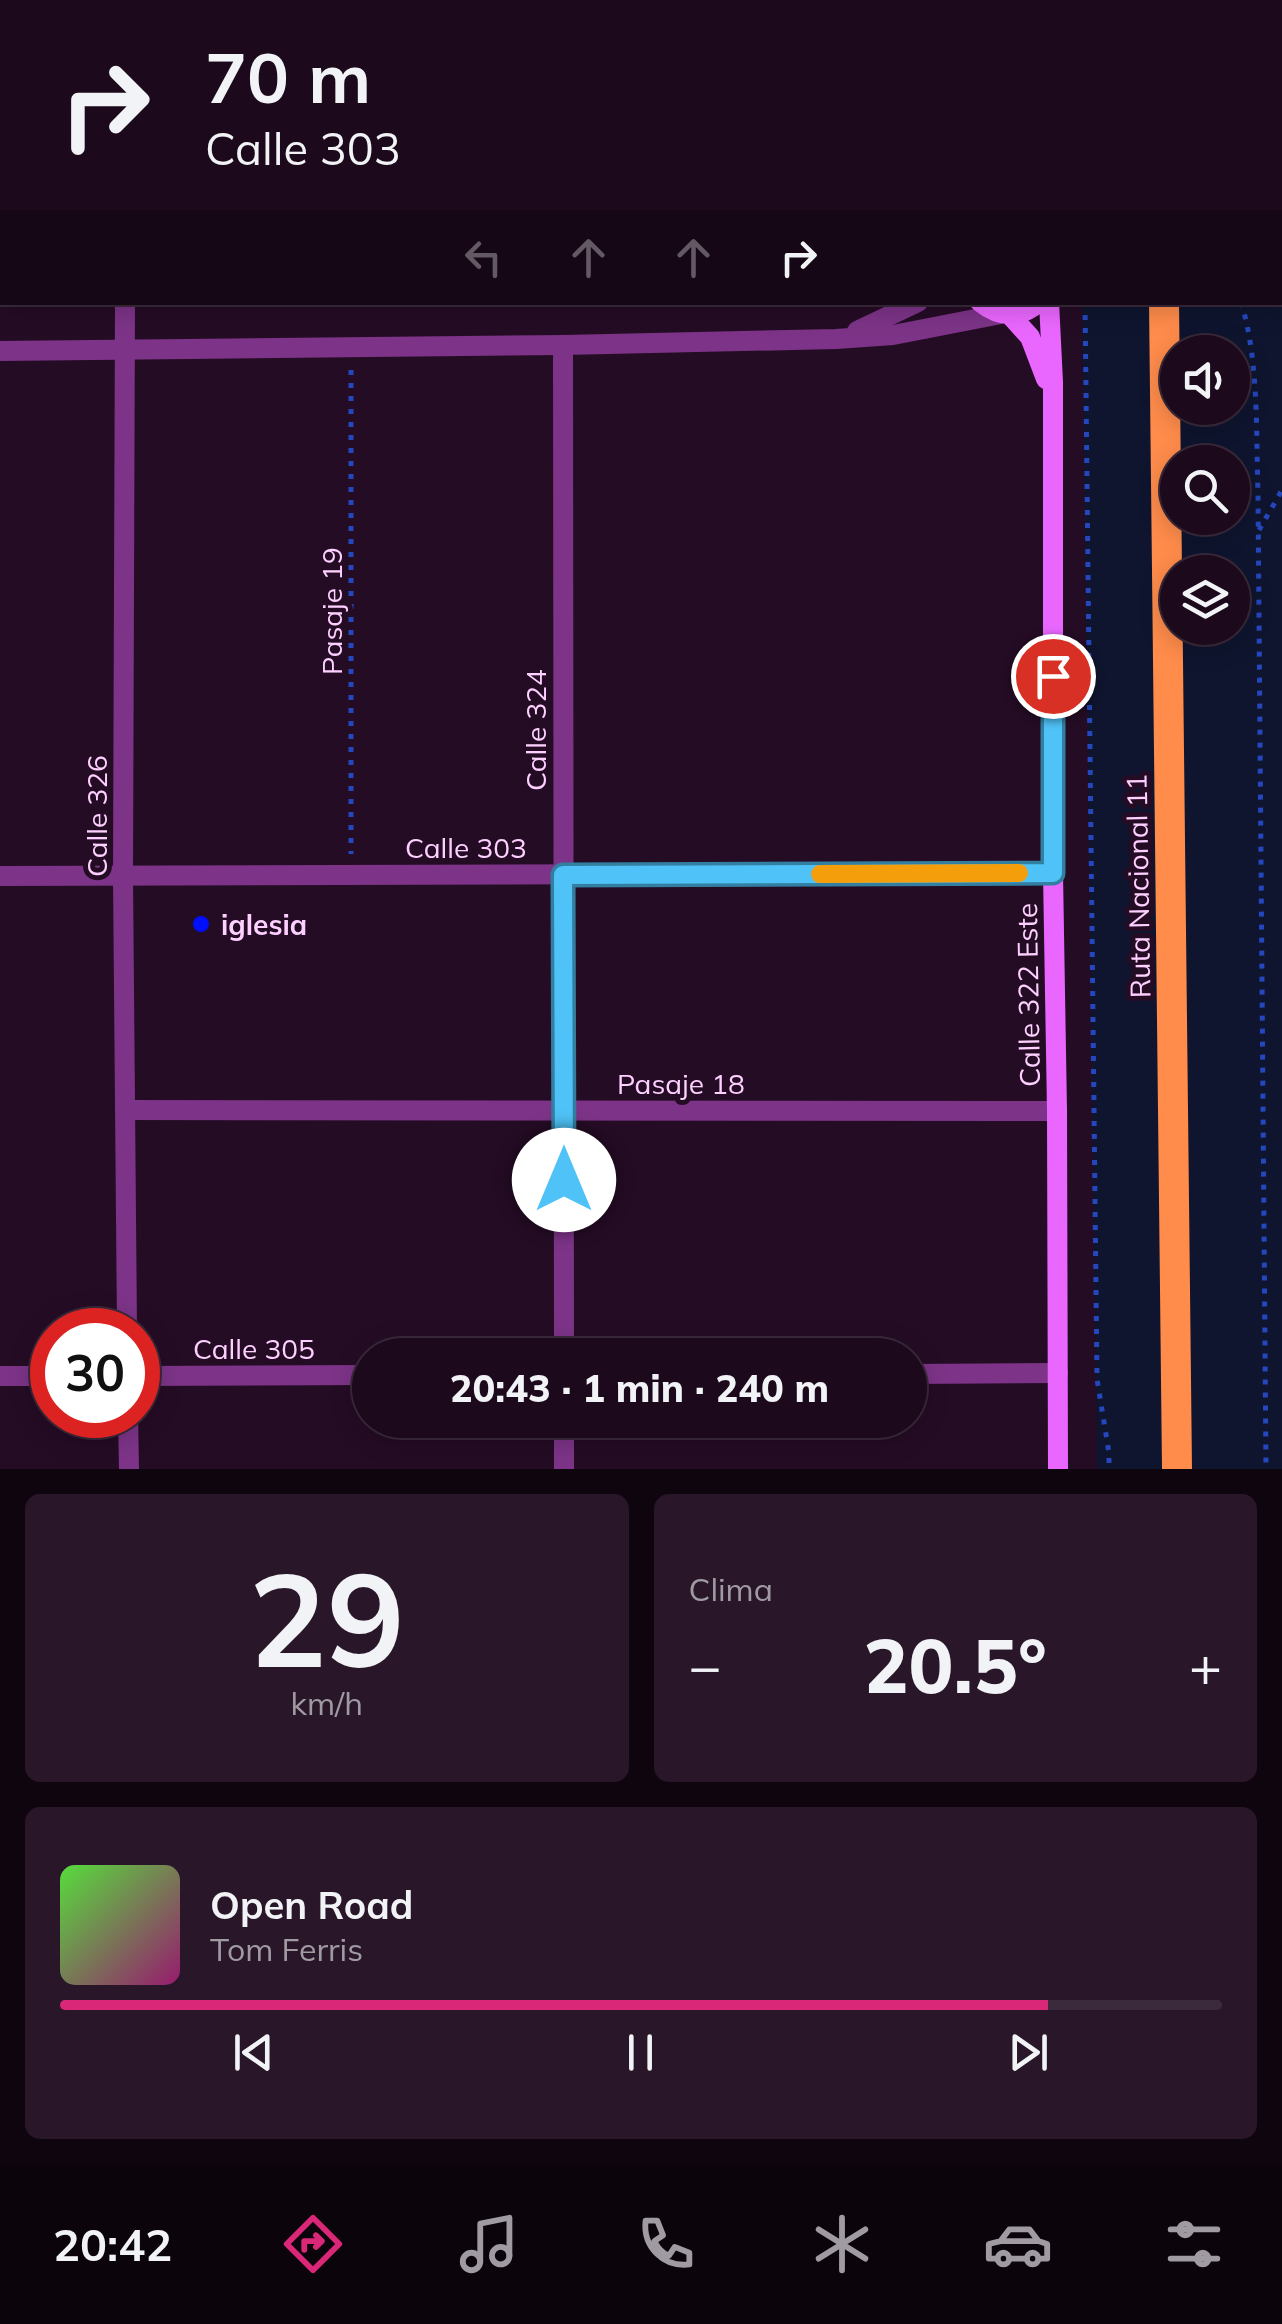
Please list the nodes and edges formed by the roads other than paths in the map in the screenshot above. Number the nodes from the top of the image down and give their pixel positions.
1 (125, 305) edge
2 (912, 305) edge
3 (986, 305) edge
4 (1035, 305) edge
5 (1048, 305) edge
6 (1164, 305) edge
7 (1006, 315) junction
8 (836, 339) junction
9 (562, 346) junction
10 (125, 350) junction
11 (0, 351) edge
12 (1053, 400) junction
13 (1053, 873) junction
14 (563, 875) junction
15 (0, 876) edge
16 (123, 876) junction
17 (125, 1110) junction
18 (564, 1110) junction
19 (1057, 1111) junction
20 (127, 1308) edge
21 (564, 1338) edge
22 (1058, 1373) junction
23 (927, 1374) edge
24 (0, 1376) edge
25 (30, 1376) edge
26 (160, 1376) edge
27 (352, 1376) edge
28 (128, 1438) edge
29 (564, 1438) edge
30 (129, 1469) edge
31 (564, 1469) edge
32 (1058, 1469) edge
33 (1177, 1469) edge

1 - 10 street, Calle 326
2 - 8 street
3 - 7 street
4 - 7 street
5 - 12 street, Calle 322 Este
6 - 33 highway, Ruta Nacional 11
7 - 8 street
7 - 12 street, Calle 322 Este
8 - 9 street
9 - 10 street
9 - 14 street, Calle 324
10 - 11 street
10 - 16 street, Calle 326
12 - 13 street, Calle 322 Este
13 - 14 street, Calle 303
13 - 19 street, Calle 322 Este
14 - 16 street, Calle 303
14 - 18 street, Calle 324
15 - 16 street, Calle 303
16 - 17 street, Calle 326
17 - 18 street, Pasaje 18
17 - 20 street, Calle 326
18 - 19 street, Pasaje 18
18 - 21 street, Calle 324
19 - 22 street, Calle 322 Este
22 - 23 street
22 - 32 street, Calle 322 Este
24 - 25 street
26 - 27 street, Calle 305
28 - 30 street
29 - 31 street

